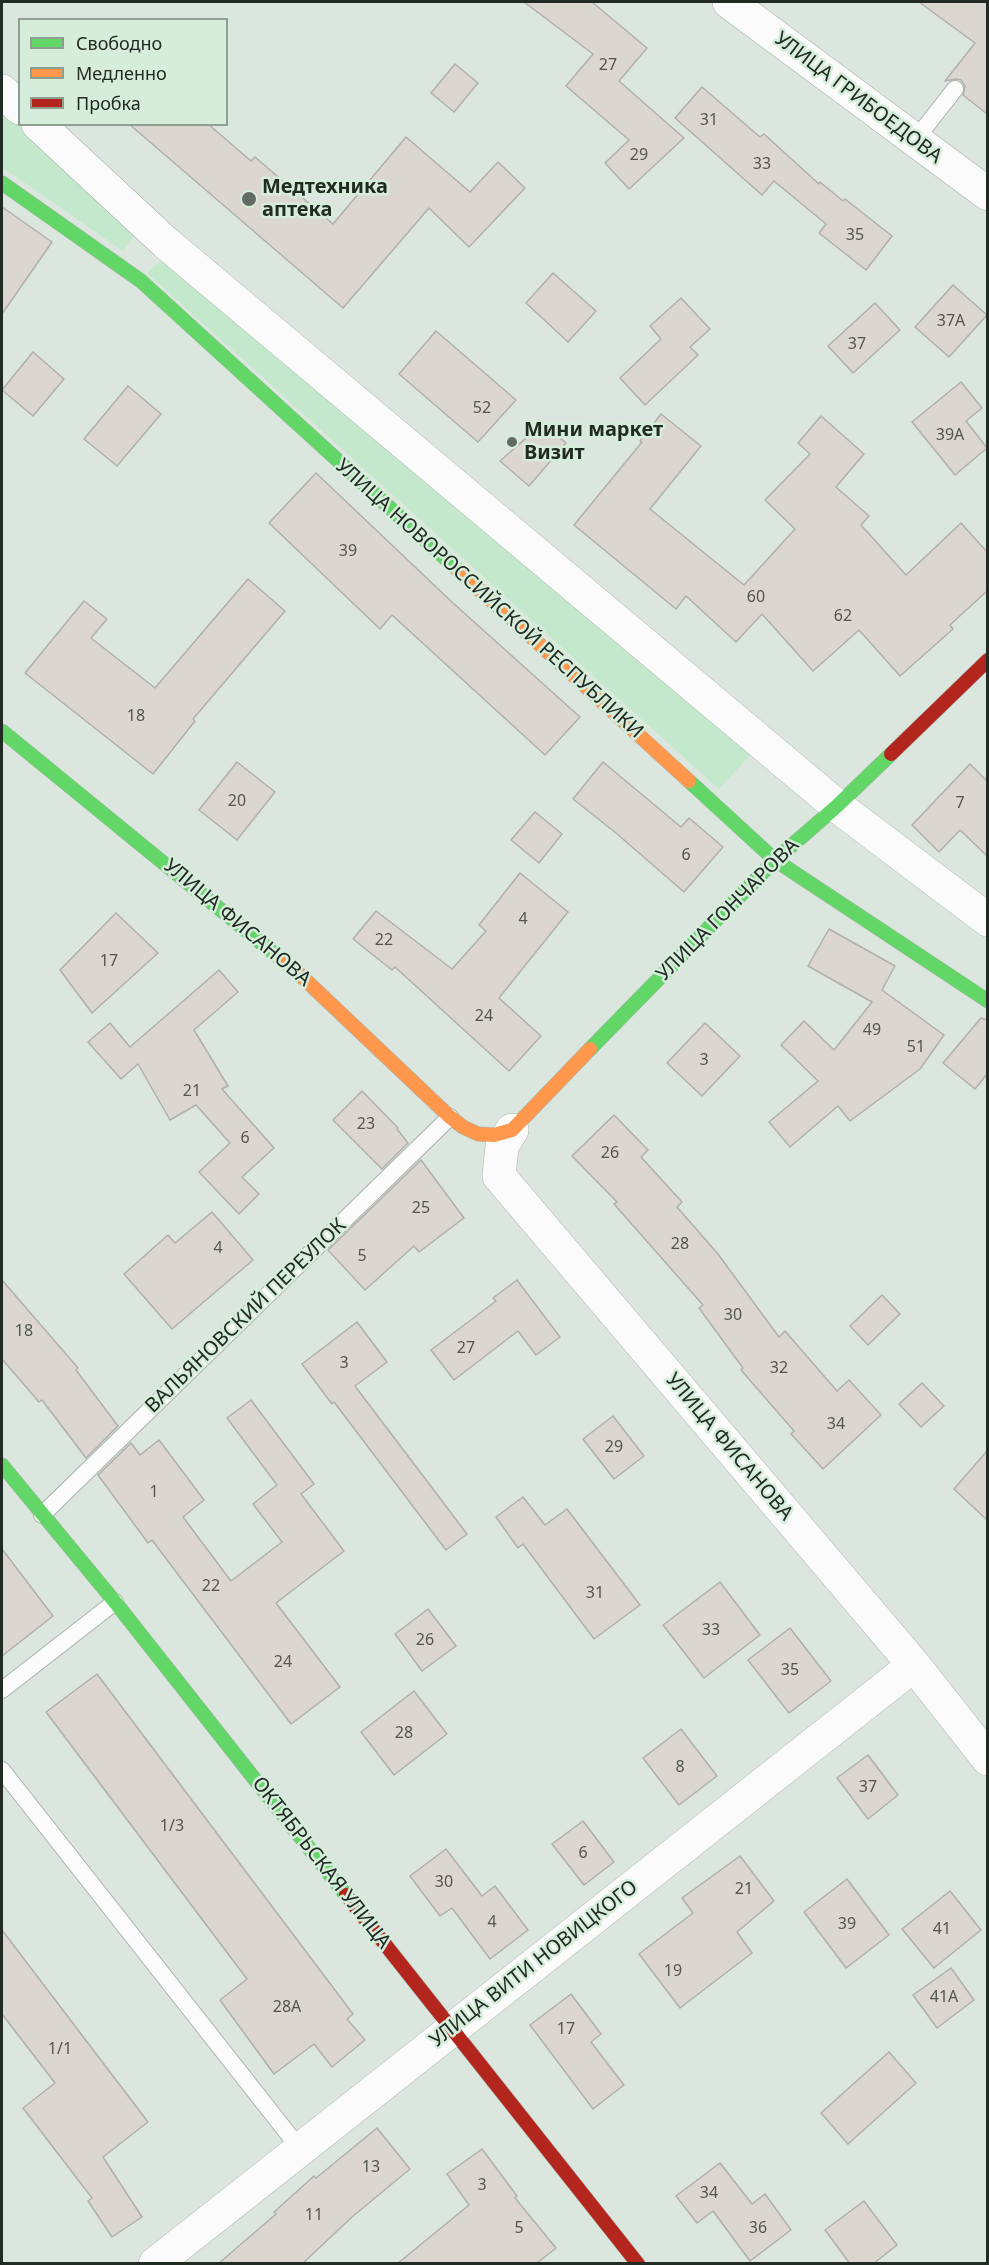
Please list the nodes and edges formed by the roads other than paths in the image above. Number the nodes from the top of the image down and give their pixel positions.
1 (729, 2) edge
2 (955, 88) dead end
3 (2, 91) edge
4 (18, 106) edge
5 (40, 126) edge
6 (915, 140) junction
7 (2, 183) edge
8 (987, 194) edge
9 (987, 660) edge
10 (2, 731) edge
11 (837, 806) junction
12 (775, 860) junction
13 (987, 920) edge
14 (987, 1001) edge
15 (456, 1122) junction
16 (512, 1130) junction
17 (499, 1176) junction
18 (2, 1465) edge
19 (42, 1515) junction
20 (115, 1602) junction
21 (914, 1665) junction
22 (2, 1690) edge
23 (987, 1759) edge
24 (2, 1770) edge
25 (452, 2029) junction
26 (300, 2149) junction
27 (155, 2264) edge
28 (638, 2264) edge

1 - 6 street, УЛИЦА ГРИБОЕДОВА
2 - 6 lane
3 - 4 street
5 - 11 street
6 - 8 street, УЛИЦА ГРИБОЕДОВА
7 - 12 street, УЛИЦА НОВОРОССИЙСКОЙ РЕСПУБЛИКИ
9 - 11 street, УЛИЦА ГОНЧАРОВА
10 - 15 street, УЛИЦА ФИСАНОВА
11 - 12 street, УЛИЦА ГОНЧАРОВА
11 - 13 street
12 - 14 street, УЛИЦА НОВОРОССИЙСКОЙ РЕСПУБЛИКИ
12 - 16 street, УЛИЦА ГОНЧАРОВА
15 - 16 street
15 - 17 street, УЛИЦА ФИСАНОВА
15 - 19 lane, ВАЛЬЯНОВСКИЙ ПЕРЕУЛОК
16 - 17 street
17 - 21 street, УЛИЦА ФИСАНОВА
18 - 19 street, ОКТЯБРЬСКАЯ УЛИЦА
19 - 20 street, ОКТЯБРЬСКАЯ УЛИЦА
20 - 22 lane
20 - 25 street, ОКТЯБРЬСКАЯ УЛИЦА
21 - 23 street, УЛИЦА ФИСАНОВА
21 - 25 street, УЛИЦА ВИТИ НОВИЦКОГО
24 - 26 lane
25 - 26 street, УЛИЦА ВИТИ НОВИЦКОГО
25 - 28 street, ОКТЯБРЬСКАЯ УЛИЦА
26 - 27 street, УЛИЦА ВИТИ НОВИЦКОГО

